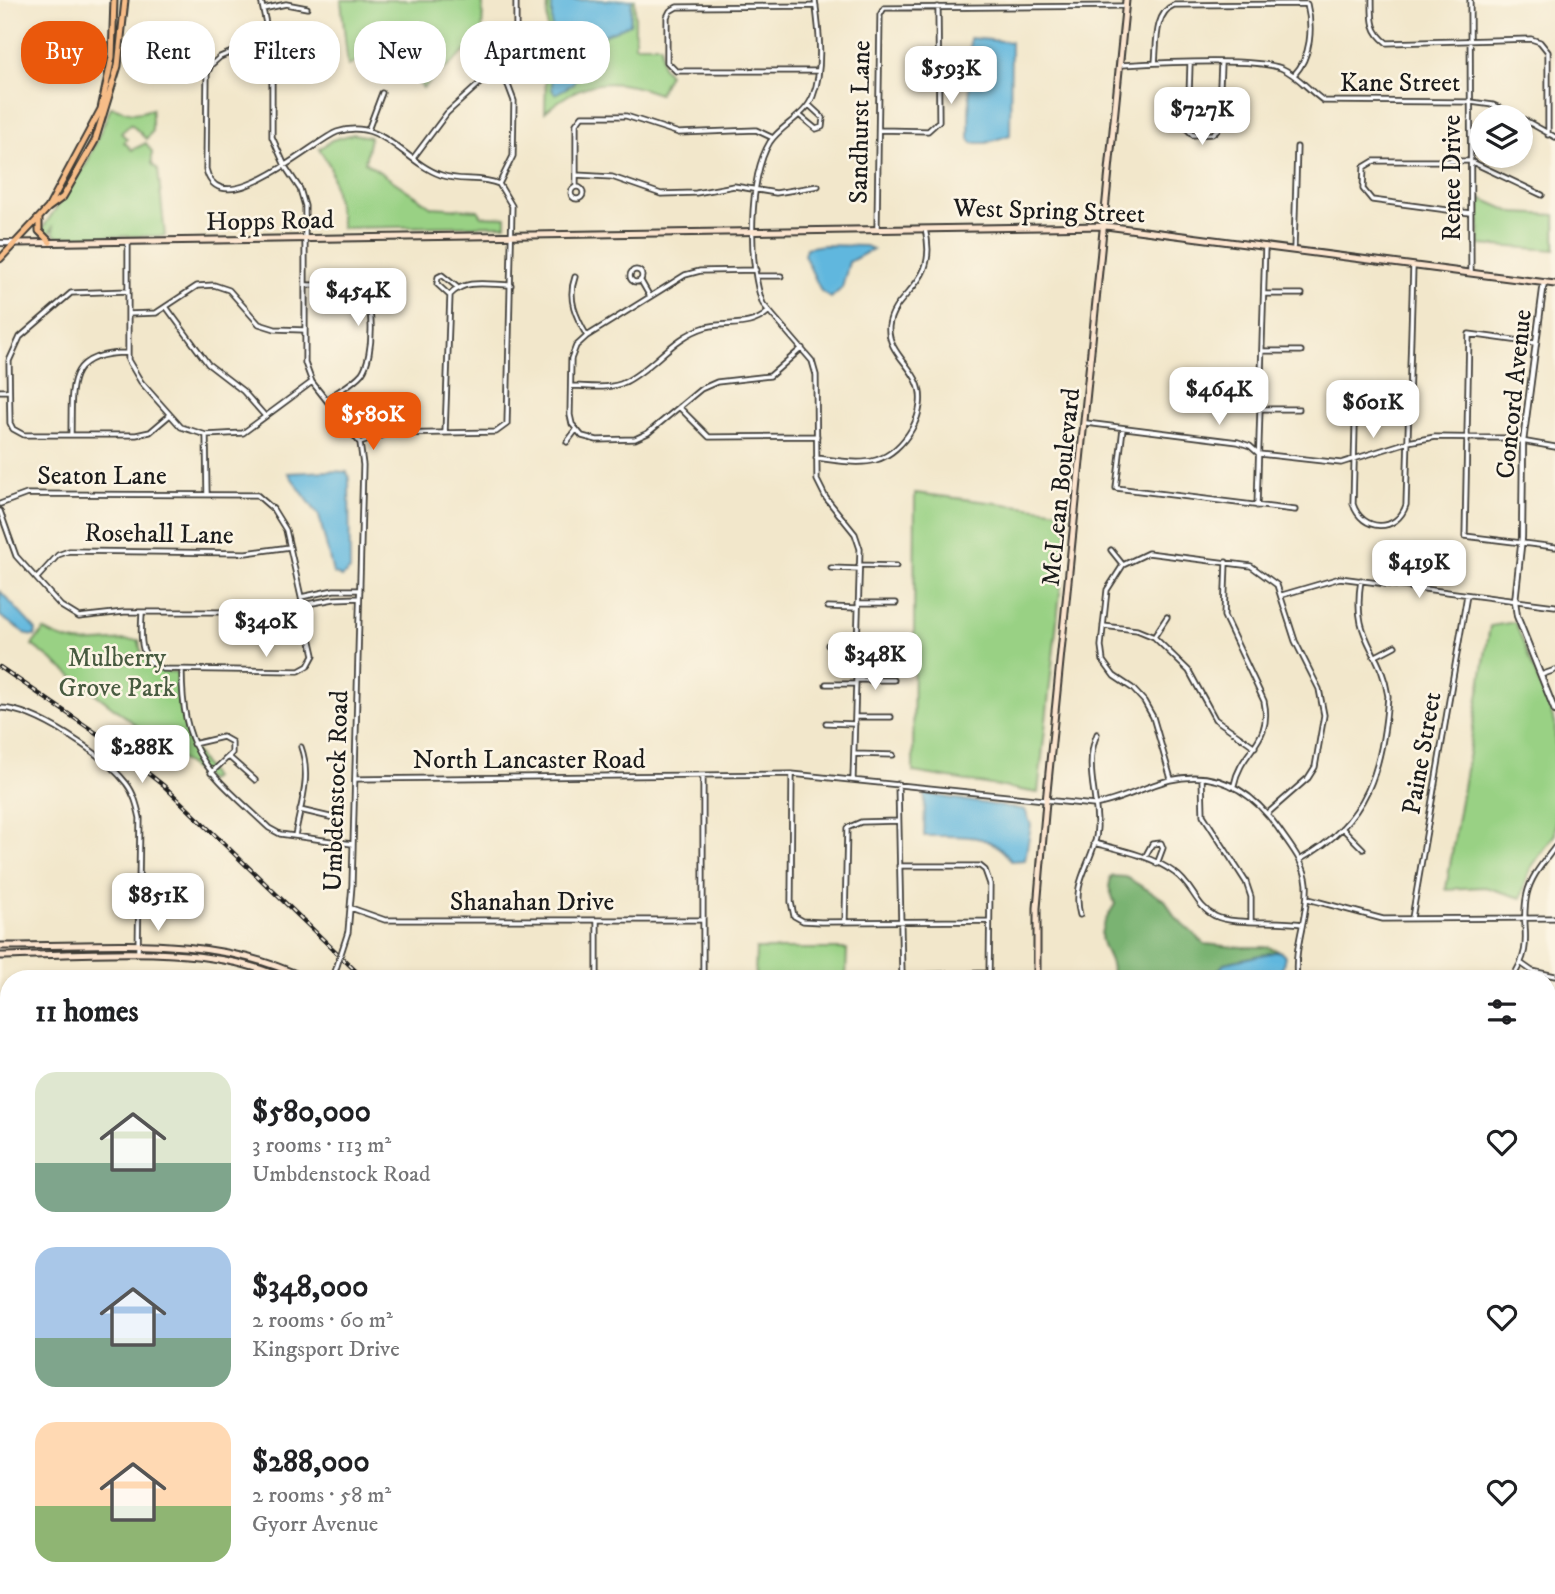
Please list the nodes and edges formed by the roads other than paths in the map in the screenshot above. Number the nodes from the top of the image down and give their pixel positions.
1 (114, 0) edge
2 (125, 0) edge
3 (261, 0) edge
4 (516, 0) edge
5 (815, 0) edge
6 (1372, 0) edge
7 (1470, 0) edge
8 (1126, 3) edge
9 (816, 6) junction
10 (938, 7) junction
11 (307, 8) dead end
12 (263, 9) junction
13 (266, 21) edge
14 (515, 21) edge
15 (1472, 42) junction
16 (229, 53) edge
17 (1155, 63) junction
18 (1190, 64) junction
19 (1221, 64) junction
20 (1120, 65) junction
21 (818, 71) junction
22 (1294, 75) junction
23 (272, 84) edge
24 (481, 84) edge
25 (507, 84) edge
26 (382, 93) dead end
27 (1471, 102) junction
28 (809, 105) junction
29 (1471, 105) edge
30 (1495, 105) edge
31 (799, 116) junction
32 (1533, 125) edge
33 (368, 130) junction
34 (880, 130) junction
35 (1548, 135) junction
36 (1555, 137) edge
37 (772, 138) junction
38 (1297, 147) dead end
39 (414, 158) junction
40 (1470, 160) edge
41 (286, 168) junction
42 (1470, 168) edge
43 (1486, 168) edge
44 (575, 175) junction
45 (499, 184) junction
46 (818, 186) dead end
47 (576, 187) dead end
48 (756, 190) junction
49 (1542, 195) dead end
50 (48, 208) junction
51 (1470, 213) junction
52 (39, 218) junction
53 (924, 226) junction
54 (1106, 226) junction
55 (877, 228) junction
56 (754, 230) junction
57 (540, 235) joint
58 (512, 236) junction
59 (305, 239) junction
60 (128, 241) junction
61 (50, 242) junction
62 (0, 243) edge
63 (17, 243) junction
64 (1265, 246) junction
65 (1294, 249) junction
66 (0, 259) edge
67 (1414, 264) junction
68 (1471, 271) junction
69 (756, 273) junction
70 (781, 275) dead end
71 (575, 277) dead end
72 (640, 281) dead end
73 (1544, 282) junction
74 (1555, 284) edge
75 (306, 285) junction
76 (511, 285) junction
77 (457, 287) junction
78 (364, 289) junction
79 (128, 291) junction
80 (1264, 294) junction
81 (1302, 294) dead end
82 (450, 295) junction
83 (649, 295) junction
84 (368, 297) junction
85 (167, 308) junction
86 (768, 312) junction
87 (128, 314) junction
88 (304, 330) junction
89 (587, 336) junction
90 (1535, 343) junction
91 (802, 348) junction
92 (1262, 351) junction
93 (1301, 351) dead end
94 (127, 353) junction
95 (312, 382) junction
96 (571, 386) junction
97 (1356, 389) dead end
98 (0, 391) edge
99 (9, 391) junction
100 (326, 400) junction
101 (679, 407) junction
102 (1261, 409) junction
103 (1298, 409) dead end
104 (170, 415) junction
105 (265, 416) junction
106 (1086, 423) junction
107 (1123, 428) junction
108 (576, 430) junction
109 (445, 433) junction
110 (71, 434) junction
111 (206, 435) junction
112 (817, 436) junction
113 (1466, 438) junction
114 (566, 442) dead end
115 (1408, 442) junction
116 (1523, 442) junction
117 (360, 443) junction
118 (1555, 447) edge
119 (1259, 454) junction
120 (816, 458) junction
121 (1355, 459) junction
122 (207, 494) junction
123 (0, 504) edge
124 (1257, 506) junction
125 (1295, 510) dead end
126 (0, 511) edge
127 (1522, 542) junction
128 (290, 547) junction
129 (1555, 547) edge
130 (1111, 550) dead end
131 (1226, 562) junction
132 (1123, 565) junction
133 (896, 566) dead end
134 (859, 567) junction
135 (831, 568) dead end
136 (38, 577) junction
137 (1361, 580) junction
138 (360, 590) junction
139 (1467, 594) junction
140 (1282, 595) junction
141 (301, 597) junction
142 (359, 598) junction
143 (1515, 601) junction
144 (896, 603) dead end
145 (303, 605) junction
146 (858, 606) junction
147 (1555, 606) edge
148 (828, 607) dead end
149 (142, 613) junction
150 (1167, 617) dead end
151 (1103, 626) junction
152 (1154, 636) junction
153 (896, 642) dead end
154 (857, 644) junction
155 (828, 645) dead end
156 (1395, 646) dead end
157 (1374, 657) junction
158 (1555, 670) edge
159 (182, 671) junction
160 (1541, 675) junction
161 (894, 680) dead end
162 (856, 682) junction
163 (826, 684) dead end
164 (0, 709) edge
165 (1555, 712) edge
166 (855, 717) junction
167 (891, 718) dead end
168 (826, 723) dead end
169 (855, 724) junction
170 (1097, 734) dead end
171 (193, 744) junction
172 (301, 747) dead end
173 (1255, 747) junction
174 (854, 754) junction
175 (892, 755) dead end
176 (229, 757) junction
177 (211, 773) junction
178 (792, 774) junction
179 (703, 776) junction
180 (1202, 778) junction
181 (355, 779) junction
182 (853, 779) junction
183 (255, 780) dead end
184 (1171, 780) junction
185 (898, 784) junction
186 (1234, 785) junction
187 (1046, 802) junction
188 (1094, 805) junction
189 (300, 810) junction
190 (1268, 813) junction
191 (334, 818) dead end
192 (898, 821) junction
193 (1342, 828) junction
194 (295, 836) junction
195 (1094, 843) junction
196 (352, 844) junction
197 (1555, 847) edge
198 (1363, 849) dead end
199 (1145, 858) junction
200 (1301, 859) junction
201 (1157, 864) junction
202 (899, 866) junction
203 (1308, 899) junction
204 (351, 908) junction
205 (1080, 915) dead end
206 (1412, 918) junction
207 (1526, 918) junction
208 (1555, 918) edge
209 (597, 920) junction
210 (703, 920) junction
211 (845, 920) junction
212 (900, 920) junction
213 (989, 920) junction
214 (1251, 920) junction
215 (1301, 924) junction
216 (0, 946) edge
217 (138, 947) junction
218 (138, 955) junction
219 (0, 956) edge
220 (1522, 964) junction
221 (258, 970) edge
222 (283, 970) edge
223 (336, 970) edge
224 (597, 970) edge
225 (703, 970) edge
226 (902, 970) edge
227 (989, 970) edge
228 (1037, 970) edge
229 (1298, 970) edge
230 (1518, 970) edge
231 (1531, 970) edge

1 - 50 main road
2 - 50 main road
3 - 12 street
4 - 14 street
5 - 9 street
6 - 15 street
7 - 15 street, Renee Drive
8 - 10 street, Sandhurst Lane
8 - 20 main road, McLean Boulevard
9 - 21 street
9 - 21 street
10 - 34 street
10 - 34 street, Sandhurst Lane
11 - 12 street
12 - 13 street
15 - 27 street, Renee Drive
15 - 35 street
16 - 41 street
17 - 18 street, Kane Street
17 - 20 street, Kane Street
17 - 22 street
18 - 19 street, Kane Street
18 - 19 street
19 - 22 street, Kane Street
20 - 54 main road, McLean Boulevard
21 - 28 street
22 - 27 street, Kane Street
23 - 41 street
24 - 39 street
25 - 45 street
26 - 33 street
27 - 29 street, Renee Drive
27 - 30 street, Kane Street
28 - 31 street
28 - 31 street
31 - 37 street
32 - 35 street, Kane Street
33 - 39 street
33 - 41 street
34 - 55 street, Sandhurst Lane
35 - 36 street, Kane Street
37 - 44 street
37 - 48 street
38 - 65 street
39 - 45 street
40 - 51 street
41 - 59 street
42 - 51 street, Renee Drive
43 - 49 street
44 - 47 street
44 - 48 street
45 - 58 street
46 - 48 street
48 - 56 street
50 - 52 main road
51 - 68 street, Renee Drive
52 - 61 main road
52 - 63 main road
53 - 54 main road, West Spring Street
53 - 55 main road, West Spring Street
53 - 120 street
54 - 64 main road, West Spring Street
54 - 106 main road, McLean Boulevard
55 - 56 main road, West Spring Street
56 - 57 main road, West Spring Street
56 - 69 street
57 - 58 main road, Hopps Road
58 - 59 main road, Hopps Road
58 - 76 street
59 - 60 main road, Hopps Road
59 - 75 street
60 - 61 main road, Hopps Road
60 - 79 street
61 - 63 main road, Hopps Road
62 - 63 street, Hopps Road
63 - 66 main road
64 - 65 main road, West Spring Street
64 - 80 street
65 - 67 main road, West Spring Street
67 - 68 main road, West Spring Street
67 - 115 street
68 - 73 main road, West Spring Street
69 - 70 street
69 - 83 street
69 - 86 street
71 - 89 street
72 - 83 street
73 - 74 main road, West Spring Street
73 - 90 street, Concord Avenue
75 - 78 street
75 - 88 street
76 - 77 street
76 - 109 street
77 - 82 street
77 - 82 street
78 - 84 street
78 - 84 street
79 - 87 street
79 - 99 street
80 - 81 street
80 - 92 street
82 - 109 street
83 - 89 street
84 - 100 street
85 - 87 street
85 - 88 street
85 - 105 street
86 - 91 street
86 - 96 street
87 - 94 street
88 - 95 street
89 - 96 street
90 - 113 street
90 - 116 street, Concord Avenue
91 - 101 street
91 - 112 street
92 - 93 street
92 - 102 street
94 - 104 street
94 - 110 street
95 - 100 street
95 - 105 street
96 - 108 street
97 - 121 street
98 - 99 street
99 - 110 street
100 - 117 street
101 - 108 street
101 - 112 street
102 - 103 street
102 - 119 street
104 - 110 street
104 - 111 street
105 - 111 street
106 - 107 street
106 - 187 main road, McLean Boulevard
107 - 119 street
107 - 124 street
108 - 114 street
109 - 117 street
111 - 122 street
112 - 120 street
113 - 115 street
113 - 116 street
113 - 127 street
115 - 121 street
115 - 121 street
116 - 118 street
116 - 127 street, Concord Avenue
117 - 138 street, Umbdenstock Road
119 - 121 street
119 - 124 street
120 - 134 street
122 - 123 street, Seaton Lane
122 - 128 street, Seaton Lane
124 - 125 street
126 - 136 street
127 - 129 street
127 - 143 street, Concord Avenue
128 - 136 street, Rosehall Lane
128 - 141 street, Seaton Lane
130 - 132 street
131 - 132 street
131 - 140 street
131 - 173 street
132 - 151 street
133 - 134 street
134 - 135 street
134 - 146 street
136 - 149 street
137 - 139 street
137 - 140 street
137 - 157 street
138 - 141 street
138 - 142 street, Umbdenstock Road
139 - 143 street
139 - 206 street, Paine Street
140 - 190 street
141 - 145 street, Seaton Lane
142 - 145 street
142 - 181 street, Umbdenstock Road
143 - 147 street
143 - 160 street, Concord Avenue
144 - 146 street
145 - 149 street
145 - 159 street, Seaton Lane
146 - 148 street
146 - 154 street
149 - 159 street
150 - 152 street
151 - 152 street
151 - 184 street
152 - 173 street
153 - 154 street
154 - 155 street
154 - 162 street
156 - 157 street
157 - 193 street
158 - 160 street
159 - 171 street
160 - 165 street, Concord Avenue
161 - 162 street
162 - 163 street
162 - 166 street
164 - 217 street
166 - 167 street
166 - 169 street
168 - 169 street
169 - 174 street
170 - 188 street
171 - 176 street
171 - 177 street
172 - 189 street
173 - 186 street
174 - 175 street
174 - 182 street
176 - 177 street
176 - 183 street
177 - 194 street
178 - 179 street, North Lancaster Road
178 - 182 street, North Lancaster Road
178 - 211 street
179 - 181 street, North Lancaster Road
179 - 210 street
180 - 184 street, North Lancaster Road
180 - 186 street, North Lancaster Road
180 - 214 street
181 - 196 street, Umbdenstock Road
182 - 185 street, North Lancaster Road
184 - 188 street, North Lancaster Road
185 - 187 street, North Lancaster Road
185 - 192 street
186 - 190 street
187 - 188 street, North Lancaster Road
187 - 228 main road, McLean Boulevard
188 - 195 street
189 - 191 street
189 - 194 street
190 - 200 street
192 - 202 street
192 - 211 street
193 - 198 street
193 - 200 street
194 - 196 street
195 - 199 street
195 - 205 street
196 - 204 street, Umbdenstock Road
197 - 207 street
199 - 201 street
199 - 201 street
200 - 203 street
201 - 214 street
202 - 212 street
202 - 213 street
203 - 206 street
203 - 215 street
204 - 209 street, Shanahan Drive
204 - 223 street, Umbdenstock Road, bridge
206 - 207 street
207 - 208 street
207 - 220 street
209 - 210 street, Shanahan Drive
209 - 224 street
210 - 225 street
211 - 212 street
212 - 213 street
212 - 226 street
213 - 227 street
214 - 215 street
215 - 229 street
216 - 217 main road
217 - 218 street
217 - 222 main road
218 - 219 main road
218 - 221 main road
220 - 230 street
220 - 231 street

